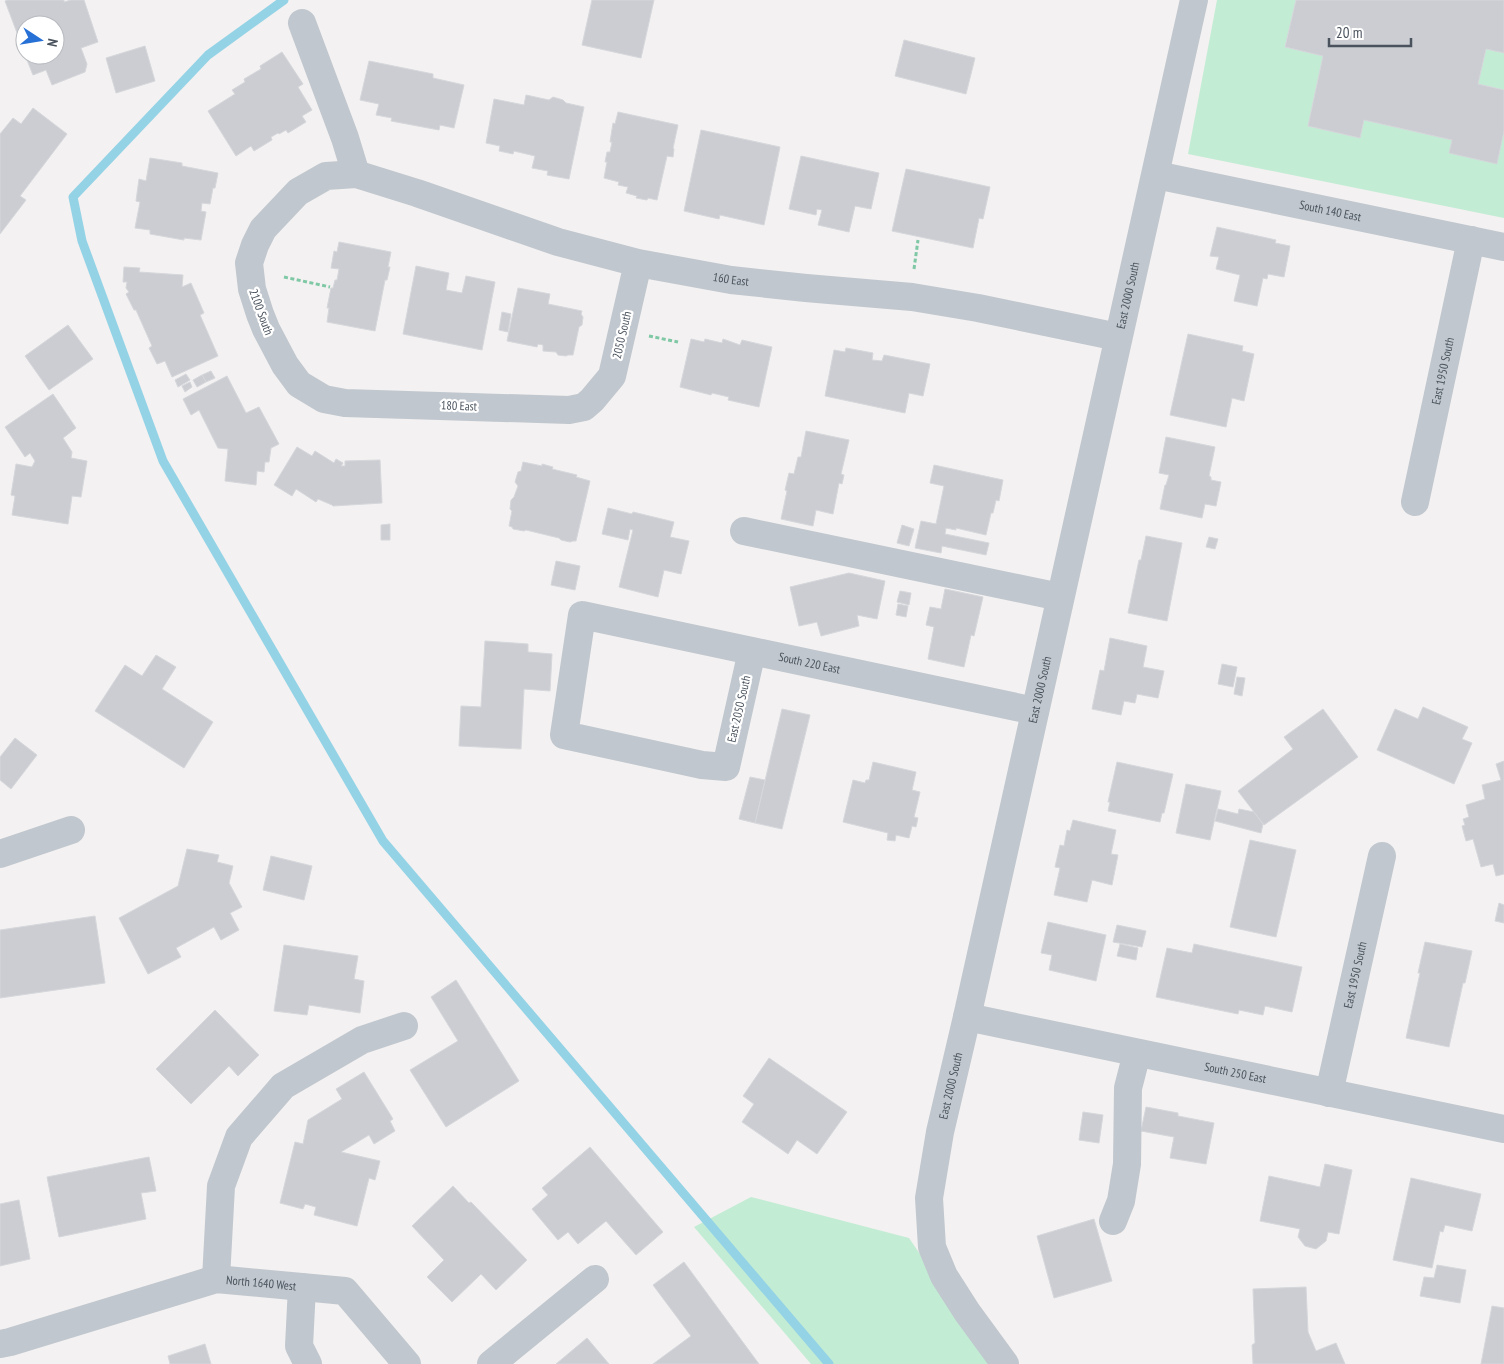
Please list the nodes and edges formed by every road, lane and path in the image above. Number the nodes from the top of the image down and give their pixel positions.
1 (1194, 0) edge
2 (302, 23) dead end
3 (356, 174) junction
4 (1156, 174) junction
5 (1471, 240) junction
6 (1504, 247) edge
7 (638, 263) junction
8 (284, 277) dead end
9 (330, 287) dead end
10 (1118, 337) junction
11 (324, 399) joint
12 (592, 400) joint
13 (1414, 502) dead end
14 (744, 531) dead end
15 (1060, 597) junction
16 (752, 651) junction
17 (1035, 711) junction
18 (726, 767) joint
19 (71, 830) dead end
20 (0, 854) edge
21 (1382, 856) dead end
22 (967, 1017) junction
23 (404, 1026) dead end
24 (1137, 1053) junction
25 (1329, 1093) junction
26 (1504, 1129) edge
27 (1113, 1221) dead end
28 (216, 1279) junction
29 (595, 1279) dead end
30 (302, 1287) junction
31 (7, 1350) edge
32 (308, 1364) edge
33 (407, 1364) edge
34 (491, 1364) edge
35 (1005, 1364) edge

1 - 4 street, East 2000 South
2 - 3 street
3 - 7 street, 160 East
3 - 11 street, 2100 South
4 - 5 street, South 140 East
4 - 10 street, East 2000 South
5 - 6 street, South 140 East
5 - 13 street, East 1950 South
7 - 10 street, 160 East
7 - 12 street, 2050 South
8 - 9 path
10 - 15 street, East 2000 South
11 - 12 street, 180 East
14 - 15 street
15 - 17 street, East 2000 South
16 - 17 street, South 220 East
16 - 18 street, East 2050 South
16 - 18 street, South 220 East
17 - 22 street, East 2000 South
19 - 20 street
21 - 25 street, East 1950 South
22 - 24 street, South 250 East
22 - 35 street, East 2000 South
23 - 28 street
24 - 25 street, South 250 East
24 - 27 street
25 - 26 street, South 250 East
28 - 30 street, North 1640 West
28 - 31 street, North 1640 West
29 - 34 street
30 - 32 street
30 - 33 street, North 1640 West

